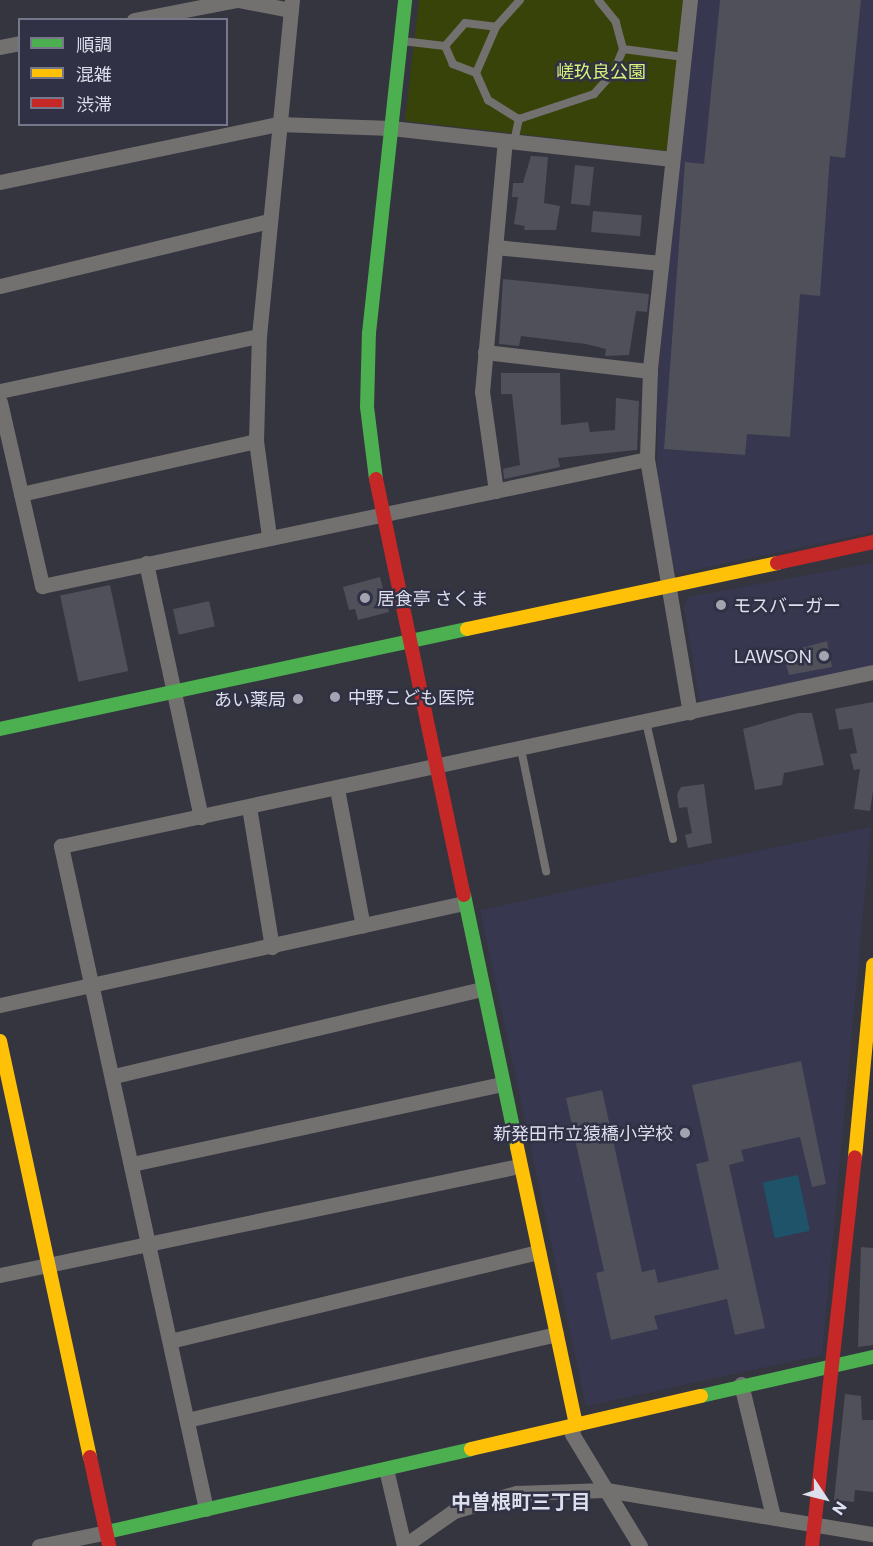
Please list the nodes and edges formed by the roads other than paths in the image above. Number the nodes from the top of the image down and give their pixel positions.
1 (238, 0) edge
2 (405, 0) edge
3 (520, 0) edge
4 (598, 0) edge
5 (690, 0) edge
6 (263, 2) edge
7 (291, 5) edge
8 (144, 18) edge
9 (496, 27) junction
10 (401, 41) junction
11 (18, 43) edge
12 (446, 46) junction
13 (0, 47) edge
14 (623, 49) junction
15 (683, 57) junction
16 (476, 73) junction
17 (519, 119) junction
18 (278, 124) junction
19 (391, 128) junction
20 (510, 141) junction
21 (672, 159) junction
22 (0, 182) edge
23 (269, 221) junction
24 (495, 247) junction
25 (661, 263) junction
26 (0, 286) edge
27 (259, 336) junction
28 (485, 352) junction
29 (650, 371) junction
30 (0, 391) edge
31 (0, 402) edge
32 (255, 441) junction
33 (6, 453) edge
34 (647, 459) junction
35 (496, 491) junction
36 (21, 494) junction
37 (382, 515) junction
38 (269, 536) junction
39 (873, 542) edge
40 (146, 563) junction
41 (670, 584) junction
42 (408, 638) junction
43 (873, 672) edge
44 (174, 689) junction
45 (690, 712) junction
46 (645, 722) junction
47 (0, 729) edge
48 (521, 749) junction
49 (435, 768) junction
50 (336, 789) junction
51 (249, 807) junction
52 (201, 817) junction
53 (674, 840) dead end
54 (546, 871) dead end
55 (464, 903) junction
56 (363, 926) junction
57 (272, 947) junction
58 (873, 965) edge
59 (95, 987) junction
60 (482, 990) junction
61 (0, 1005) edge
62 (0, 1041) edge
63 (114, 1076) junction
64 (502, 1084) junction
65 (132, 1164) junction
66 (519, 1166) junction
67 (149, 1244) junction
68 (538, 1252) junction
69 (49, 1265) junction
70 (0, 1275) edge
71 (556, 1334) junction
72 (170, 1341) junction
73 (873, 1357) edge
74 (836, 1363) junction
75 (741, 1384) junction
76 (187, 1420) junction
77 (575, 1421) junction
78 (386, 1468) junction
79 (606, 1490) junction
80 (206, 1509) junction
81 (772, 1516) junction
82 (815, 1522) junction
83 (873, 1534) edge
84 (108, 1539) edge
85 (39, 1546) edge
86 (404, 1546) edge
87 (640, 1546) edge
88 (812, 1546) edge

1 - 6 street
1 - 8 street
2 - 10 street
3 - 9 lane
4 - 14 lane
5 - 15 street
6 - 7 street
7 - 18 street
9 - 12 lane
9 - 16 lane
10 - 12 lane
10 - 19 street
11 - 13 street
12 - 16 lane
14 - 15 lane
14 - 17 lane
15 - 21 street
16 - 17 lane
17 - 20 lane
18 - 19 street
18 - 22 street
18 - 23 street
19 - 20 street
19 - 37 street
20 - 21 street
20 - 24 street
21 - 25 street
23 - 26 street
23 - 27 street
24 - 25 street
24 - 28 street
25 - 29 street
27 - 30 street
27 - 32 street
28 - 29 street
28 - 35 street
29 - 34 street
31 - 33 street
32 - 36 street
32 - 38 street
33 - 36 street
34 - 35 street
34 - 41 street
35 - 37 street
36 - 40 street
37 - 38 street
37 - 42 street
38 - 40 street
39 - 41 street
40 - 44 street
41 - 42 street
41 - 45 street
42 - 44 street
42 - 49 street
43 - 45 street
44 - 47 street
44 - 52 street
45 - 46 street
46 - 48 street
46 - 53 lane
48 - 49 street
48 - 54 lane
49 - 50 street
49 - 55 street
50 - 51 street
50 - 56 street
51 - 52 street
51 - 57 street
52 - 59 street
55 - 56 street
55 - 60 street
56 - 57 street
57 - 59 street
58 - 74 street
59 - 61 street
59 - 63 street
60 - 63 street
60 - 64 street
62 - 69 street
63 - 65 street
64 - 65 street
64 - 66 street
65 - 67 street
66 - 67 street
66 - 68 street
67 - 69 street
67 - 72 street
68 - 71 street
68 - 72 street
69 - 70 street
69 - 84 street
71 - 76 street
71 - 77 street
72 - 76 street
73 - 74 street
74 - 75 street
74 - 82 street
75 - 77 street
75 - 81 street
76 - 80 street
77 - 78 street
77 - 79 street
78 - 80 street
78 - 86 street
79 - 81 street
79 - 86 street
79 - 87 street
80 - 84 street
81 - 82 street
82 - 83 street
82 - 88 street
84 - 85 street

